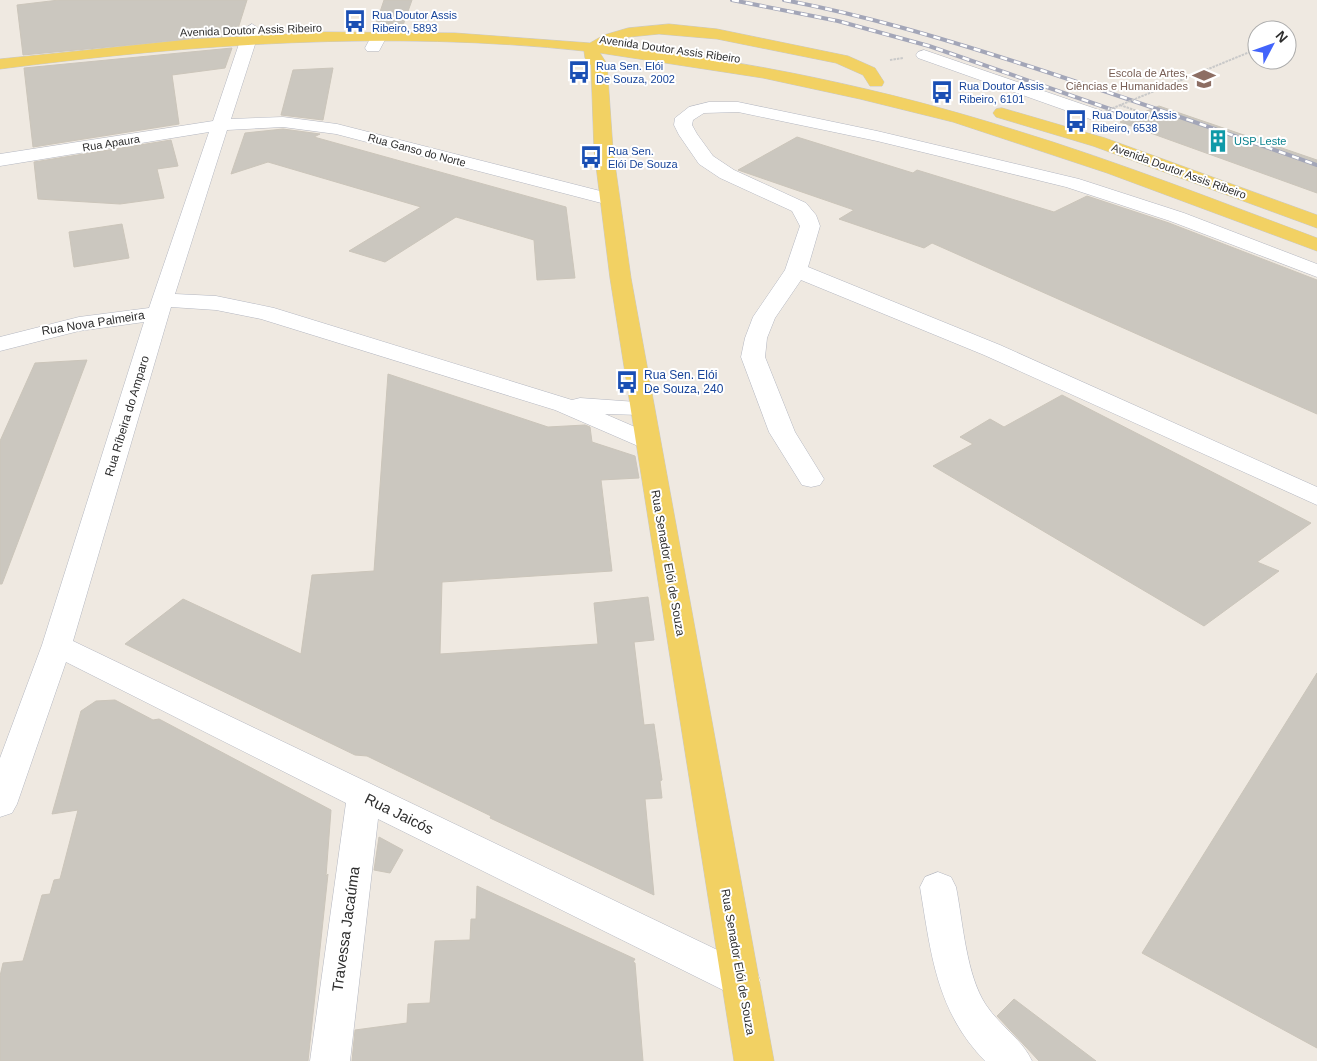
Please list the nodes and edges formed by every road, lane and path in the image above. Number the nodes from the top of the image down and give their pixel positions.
1 (249, 35) junction
2 (0, 50) edge
3 (598, 51) junction
4 (1247, 53) edge
5 (924, 55) dead end
6 (0, 64) edge
7 (876, 82) junction
8 (829, 87) junction
9 (1119, 105) junction
10 (1143, 113) dead end
11 (1096, 115) joint
12 (222, 125) junction
13 (0, 160) edge
14 (609, 199) junction
15 (1317, 222) edge
16 (1317, 245) edge
17 (796, 270) junction
18 (1317, 271) edge
19 (160, 307) junction
20 (0, 344) edge
21 (564, 405) junction
22 (642, 408) junction
23 (647, 441) junction
24 (811, 479) dead end
25 (1317, 497) edge
26 (57, 645) junction
27 (364, 797) junction
28 (0, 804) edge
29 (938, 886) dead end
30 (741, 980) junction
31 (330, 1061) edge
32 (754, 1061) edge
33 (1012, 1061) edge

1 - 2 main road, Avenida Doutor Assis Ribeiro
1 - 3 main road, Avenida Doutor Assis Ribeiro
1 - 3 main road, Avenida Doutor Assis Ribeiro
1 - 6 main road, Avenida Doutor Assis Ribeiro
1 - 12 street, Rua Ríbeira do Amparo
3 - 7 main road
3 - 8 main road, Avenida Doutor Assis Ribeiro
3 - 14 main road, Rua Senador Elói de Souza
4 - 9 path, bridge
5 - 11 street
7 - 8 main road
7 - 15 main road, Avenida Doutor Assis Ribeiro
8 - 16 main road, Avenida Doutor Assis Ribeiro
9 - 10 path
9 - 11 path, bridge
12 - 13 street, Rua Apaura
12 - 14 street, Rua Ganso do Norte
12 - 19 street, Rua Ríbeira do Amparo
14 - 22 main road, Rua Senador Elói de Souza
17 - 18 street
17 - 24 street
17 - 25 street
19 - 20 street, Rua Nova Palmeira
19 - 21 street, Rua Nova Palmeira
19 - 26 street, Rua Ríbeira do Amparo
21 - 22 street
21 - 23 street
22 - 23 main road, Rua Senador Elói de Souza
23 - 30 main road, Rua Senador Elói de Souza
26 - 27 street, Rua Jaicós
26 - 28 street, Rua Ríbeira do Amparo
27 - 30 street, Rua Jaicós
27 - 31 street, Travessa Jacaúma
29 - 33 street
30 - 32 main road, Rua Senador Elói de Souza

